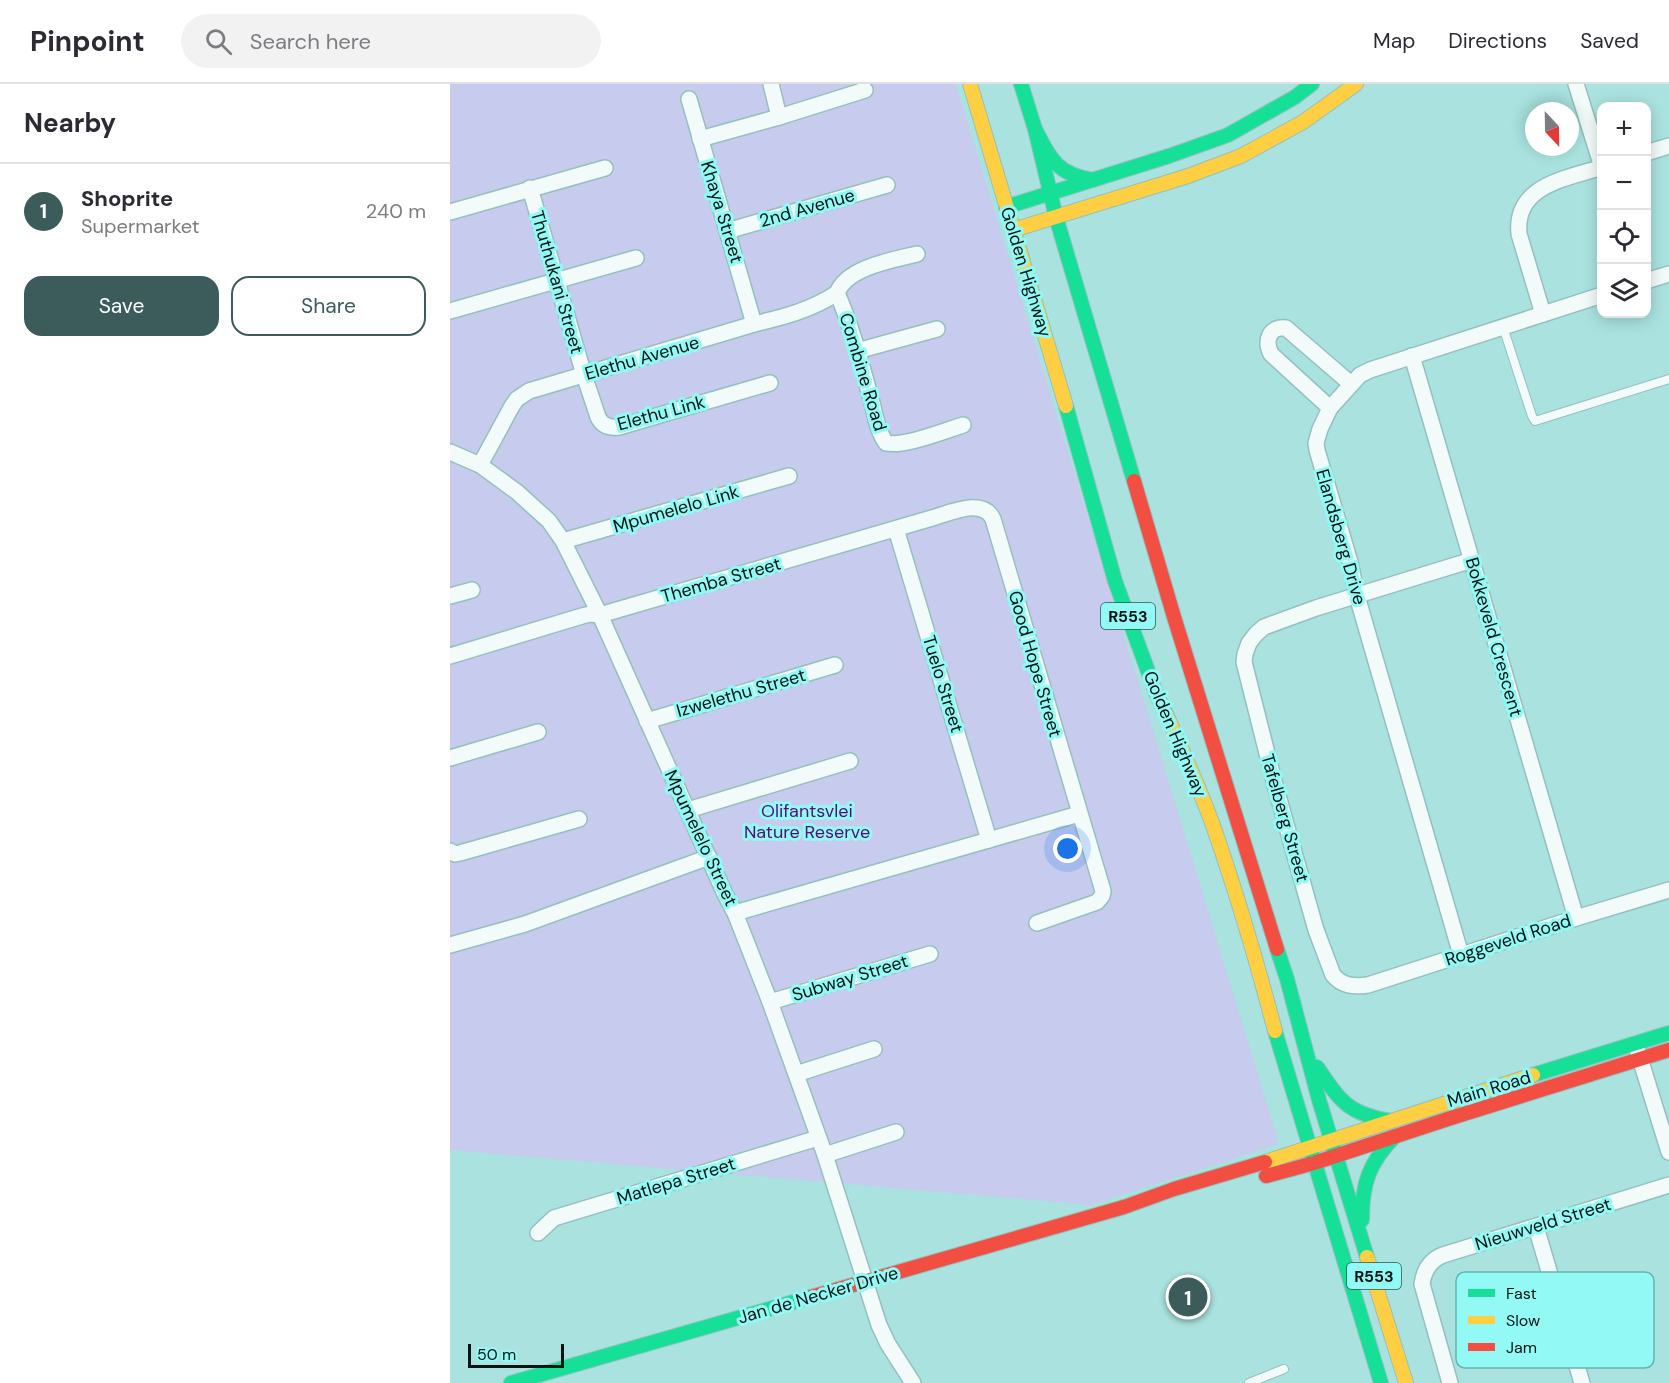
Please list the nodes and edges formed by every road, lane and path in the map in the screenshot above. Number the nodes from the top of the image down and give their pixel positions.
1 (771, 84) edge
2 (970, 84) edge
3 (1021, 84) edge
4 (1312, 84) edge
5 (1356, 84) edge
6 (1576, 84) edge
7 (864, 87) edge
8 (689, 99) dead end
9 (779, 117) junction
10 (1035, 129) junction
11 (700, 140) junction
12 (1669, 146) edge
13 (1651, 152) edge
14 (1599, 156) edge
15 (605, 168) dead end
16 (1597, 169) edge
17 (1093, 180) junction
18 (887, 185) dead end
19 (530, 188) junction
20 (1049, 192) junction
21 (1006, 207) junction
22 (450, 212) edge
23 (1056, 217) junction
24 (1013, 230) junction
25 (727, 231) junction
26 (917, 254) dead end
27 (636, 258) dead end
28 (1669, 274) edge
29 (1651, 280) edge
30 (557, 281) junction
31 (837, 293) junction
32 (1597, 298) edge
33 (450, 311) edge
34 (1544, 314) junction
35 (754, 324) junction
36 (1503, 327) junction
37 (936, 328) dead end
38 (857, 351) junction
39 (1412, 356) junction
40 (584, 375) junction
41 (1669, 379) edge
42 (770, 383) dead end
43 (1351, 384) junction
44 (1330, 408) junction
45 (963, 425) dead end
46 (450, 452) edge
47 (480, 465) junction
48 (789, 476) dead end
49 (991, 514) joint
50 (896, 529) junction
51 (563, 541) junction
52 (1472, 560) junction
53 (472, 590) dead end
54 (450, 596) edge
55 (1357, 596) junction
56 (600, 615) junction
57 (450, 656) edge
58 (835, 665) dead end
59 (647, 721) junction
60 (538, 732) dead end
61 (450, 758) edge
62 (850, 761) dead end
63 (688, 810) junction
64 (1079, 814) junction
65 (579, 819) dead end
66 (989, 840) junction
67 (450, 852) edge
68 (709, 857) junction
69 (1669, 890) edge
70 (735, 913) junction
71 (1576, 918) junction
72 (1037, 923) dead end
73 (450, 945) edge
74 (930, 954) dead end
75 (1461, 955) junction
76 (1347, 985) joint
77 (770, 1002) junction
78 (1669, 1033) edge
79 (1635, 1044) junction
80 (874, 1049) dead end
81 (1669, 1050) edge
82 (1308, 1053) junction
83 (1641, 1059) junction
84 (795, 1074) junction
85 (1391, 1121) junction
86 (896, 1132) dead end
87 (1395, 1136) junction
88 (818, 1138) junction
89 (1331, 1141) junction
90 (1309, 1148) junction
91 (1669, 1152) edge
92 (825, 1155) junction
93 (1336, 1156) junction
94 (1314, 1163) junction
95 (1669, 1185) edge
96 (1124, 1207) junction
97 (1536, 1227) junction
98 (538, 1233) dead end
99 (1362, 1237) junction
100 (1549, 1272) edge
101 (864, 1282) junction
102 (1578, 1368) edge
103 (1284, 1369) dead end
104 (511, 1383) edge
105 (913, 1383) edge
106 (1249, 1383) edge
107 (1381, 1383) edge
108 (1406, 1383) edge
109 (1450, 1383) edge
110 (1582, 1383) edge

1 - 9 street
2 - 21 main road, Golden Highway / R553
3 - 10 main road, Golden Highway / R553
4 - 17 main road
5 - 23 main road
6 - 14 street
7 - 9 street
8 - 11 street, Khaya Street
9 - 11 street
10 - 17 main road
10 - 20 main road, Golden Highway / R553
11 - 25 street, Khaya Street
12 - 13 street
15 - 19 street, Thuthukani Street
16 - 34 street
17 - 20 main road
18 - 25 street, 2nd Avenue
19 - 22 street, Thuthukani Street
19 - 30 street, Thuthukani Street
20 - 21 main road
20 - 23 main road, Golden Highway / R553
21 - 24 main road, Golden Highway / R553
23 - 24 main road
23 - 82 main road, Golden Highway / R553
24 - 90 main road, Golden Highway / R553
25 - 35 street, Khaya Street
26 - 31 street, Elethu Avenue
27 - 30 street
28 - 29 street
30 - 33 street
30 - 40 street, Thuthukani Street
31 - 35 street, Elethu Avenue
31 - 38 street, Combine Road
32 - 34 street, Elandsberg Drive
34 - 36 street, Elandsberg Drive
35 - 40 street, Elethu Avenue
36 - 39 street, Elandsberg Drive
36 - 41 lane
37 - 38 street
38 - 45 street, Combine Road
39 - 43 street, Elandsberg Drive
39 - 52 street, Bokkeveld Crescent
40 - 42 street, Elethu Link
40 - 47 street, Elethu Avenue
43 - 44 street, Elandsberg Drive
43 - 44 street
44 - 55 street, Elandsberg Drive
46 - 47 street, Mpumelelo Street
47 - 51 street, Mpumelelo Street
48 - 51 street, Mpumelelo Link
49 - 50 street, Themba Street
49 - 64 street, Good Hope Street
50 - 56 street, Themba Street
50 - 66 street, Tuelo Street
51 - 56 street, Mpumelelo Street
52 - 55 street
52 - 71 street, Bokkeveld Crescent
53 - 54 street
55 - 75 street, Elandsberg Drive
55 - 76 street, Tafelberg Street
56 - 57 street, Themba Street
56 - 59 street, Mpumelelo Street
58 - 59 street, Izwelethu Street
59 - 63 street, Mpumelelo Street
60 - 61 street
62 - 63 street
63 - 68 street, Mpumelelo Street
64 - 66 street
64 - 72 street, Good Hope Street
65 - 67 street
66 - 70 street
68 - 70 street, Mpumelelo Street
68 - 73 street
69 - 71 street, Roggeveld Road
70 - 77 street, Mpumelelo Street
71 - 75 street, Roggeveld Road
74 - 77 street, Subway Street
75 - 76 street, Roggeveld Road
77 - 84 street, Mpumelelo Street
78 - 79 main road, Main Road
79 - 83 street
79 - 85 main road, Main Road
80 - 84 street
81 - 83 main road, Main Road
82 - 85 main road
82 - 89 main road, Golden Highway / R553
83 - 87 main road, Main Road
83 - 91 street
84 - 88 street, Mpumelelo Street
85 - 89 main road, Main Road
86 - 92 street
87 - 93 main road, Main Road
87 - 99 main road
88 - 92 street, Mpumelelo Street
88 - 98 street, Matlepa Street
89 - 90 main road, Main Road
89 - 93 main road, Golden Highway / R553
90 - 94 main road, Golden Highway / R553
90 - 96 main road, Jan de Necker Drive
92 - 101 street, Mpumelelo Street
93 - 94 main road, Main Road
93 - 99 main road, Golden Highway / R553
94 - 96 main road, Jan de Necker Drive
94 - 107 main road, Golden Highway / R553
95 - 97 street, Nieuwveld Street
96 - 101 main road, Jan de Necker Drive
97 - 100 street
97 - 109 street, Nieuwveld Street
99 - 108 main road, Golden Highway / R553
101 - 104 main road, Jan de Necker Drive
101 - 105 street, Mpumelelo Street
102 - 110 street
103 - 106 lane

